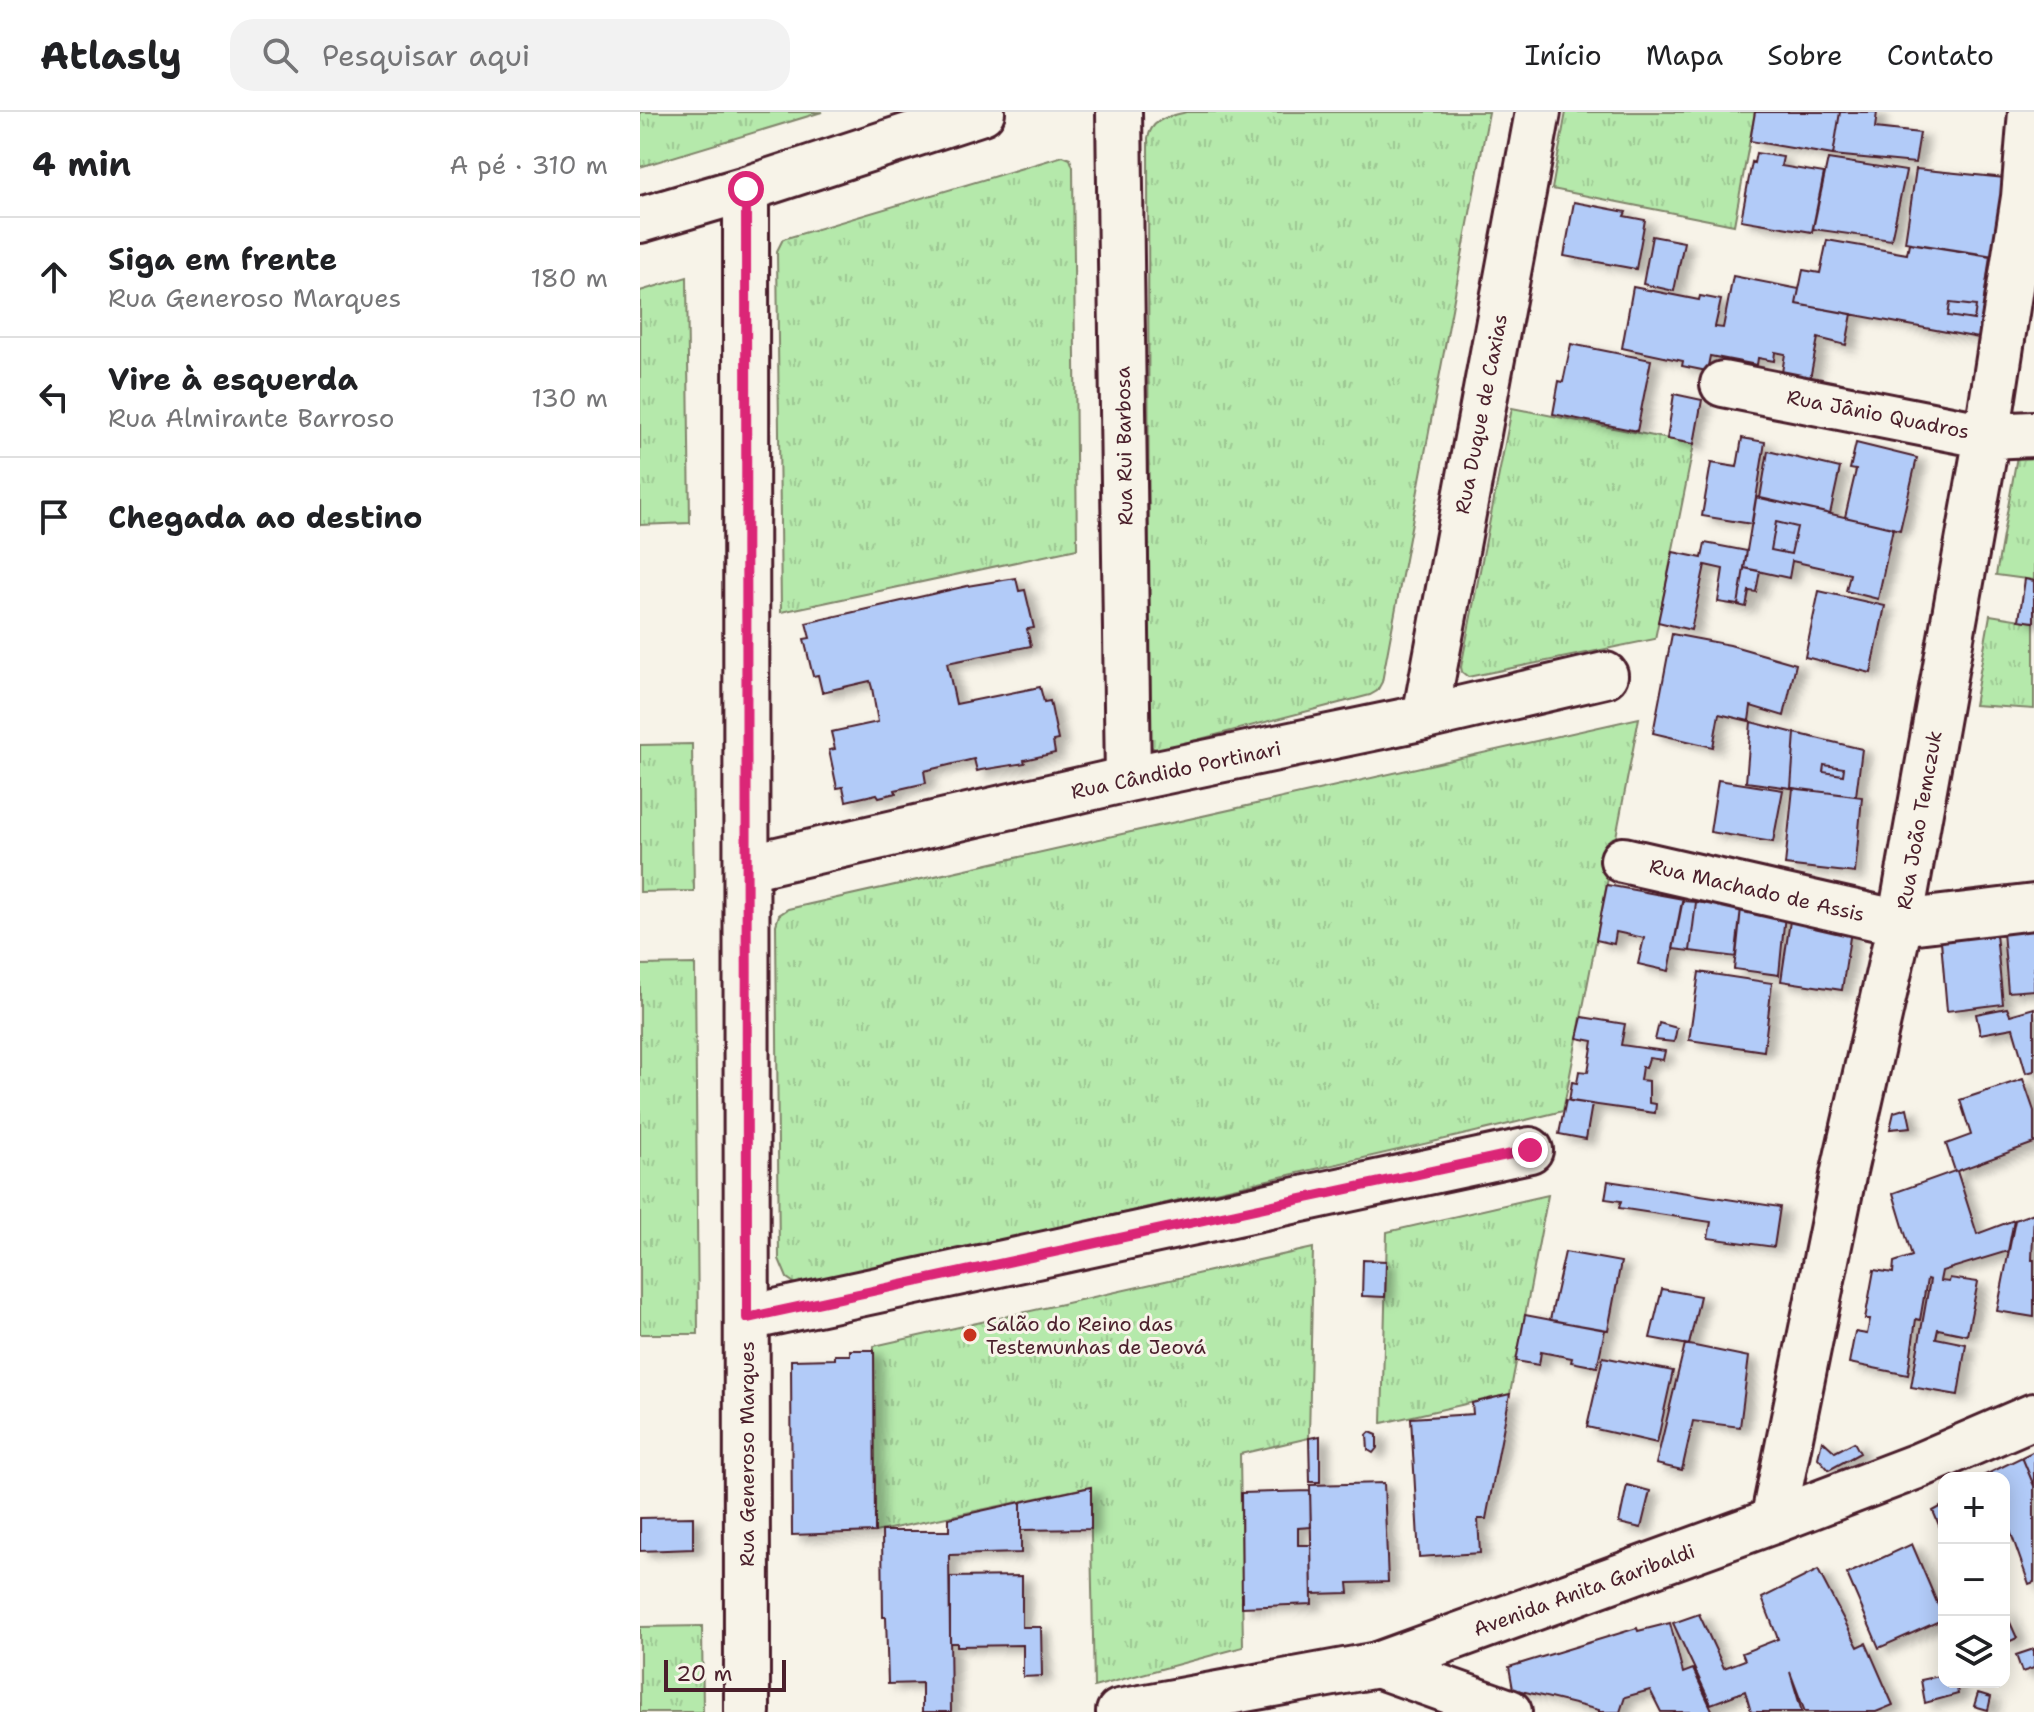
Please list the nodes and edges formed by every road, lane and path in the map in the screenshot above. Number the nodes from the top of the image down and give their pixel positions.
1 (982, 112) edge
2 (1119, 112) edge
3 (1538, 112) edge
4 (2031, 112) edge
5 (746, 189) junction
6 (640, 220) edge
7 (1723, 384) dead end
8 (2034, 434) edge
9 (1987, 436) junction
10 (1605, 675) dead end
11 (1425, 717) junction
12 (1128, 779) junction
13 (1623, 860) dead end
14 (747, 867) junction
15 (2034, 907) edge
16 (1900, 923) junction
17 (1530, 1150) dead end
18 (747, 1318) junction
19 (2034, 1416) edge
20 (1773, 1521) junction
21 (1377, 1665) junction
22 (747, 1712) edge
23 (1119, 1712) edge
24 (1509, 1712) edge

1 - 5 street
2 - 12 street, Rua Rui Barbosa
3 - 11 street, Rua Duque de Caxias
4 - 9 street, Rua João Temczuk
5 - 6 street
5 - 14 street, Rua Generoso Marques
7 - 9 street, Rua Jânio Quadros
8 - 9 street, Rua Jânio Quadros
9 - 16 street, Rua João Temczuk
10 - 11 street, Rua Cândido Portinari
11 - 12 street, Rua Cândido Portinari
12 - 14 street, Rua Cândido Portinari
13 - 16 street, Rua Machado de Assis
14 - 18 street, Rua Generoso Marques
15 - 16 street, Rua Machado de Assis
16 - 20 street, Rua João Temczuk
17 - 18 street
18 - 22 street, Rua Generoso Marques
19 - 20 street, Avenida Anita Garibaldi
20 - 21 street, Avenida Anita Garibaldi
21 - 23 street, Avenida Anita Garibaldi
21 - 24 street

